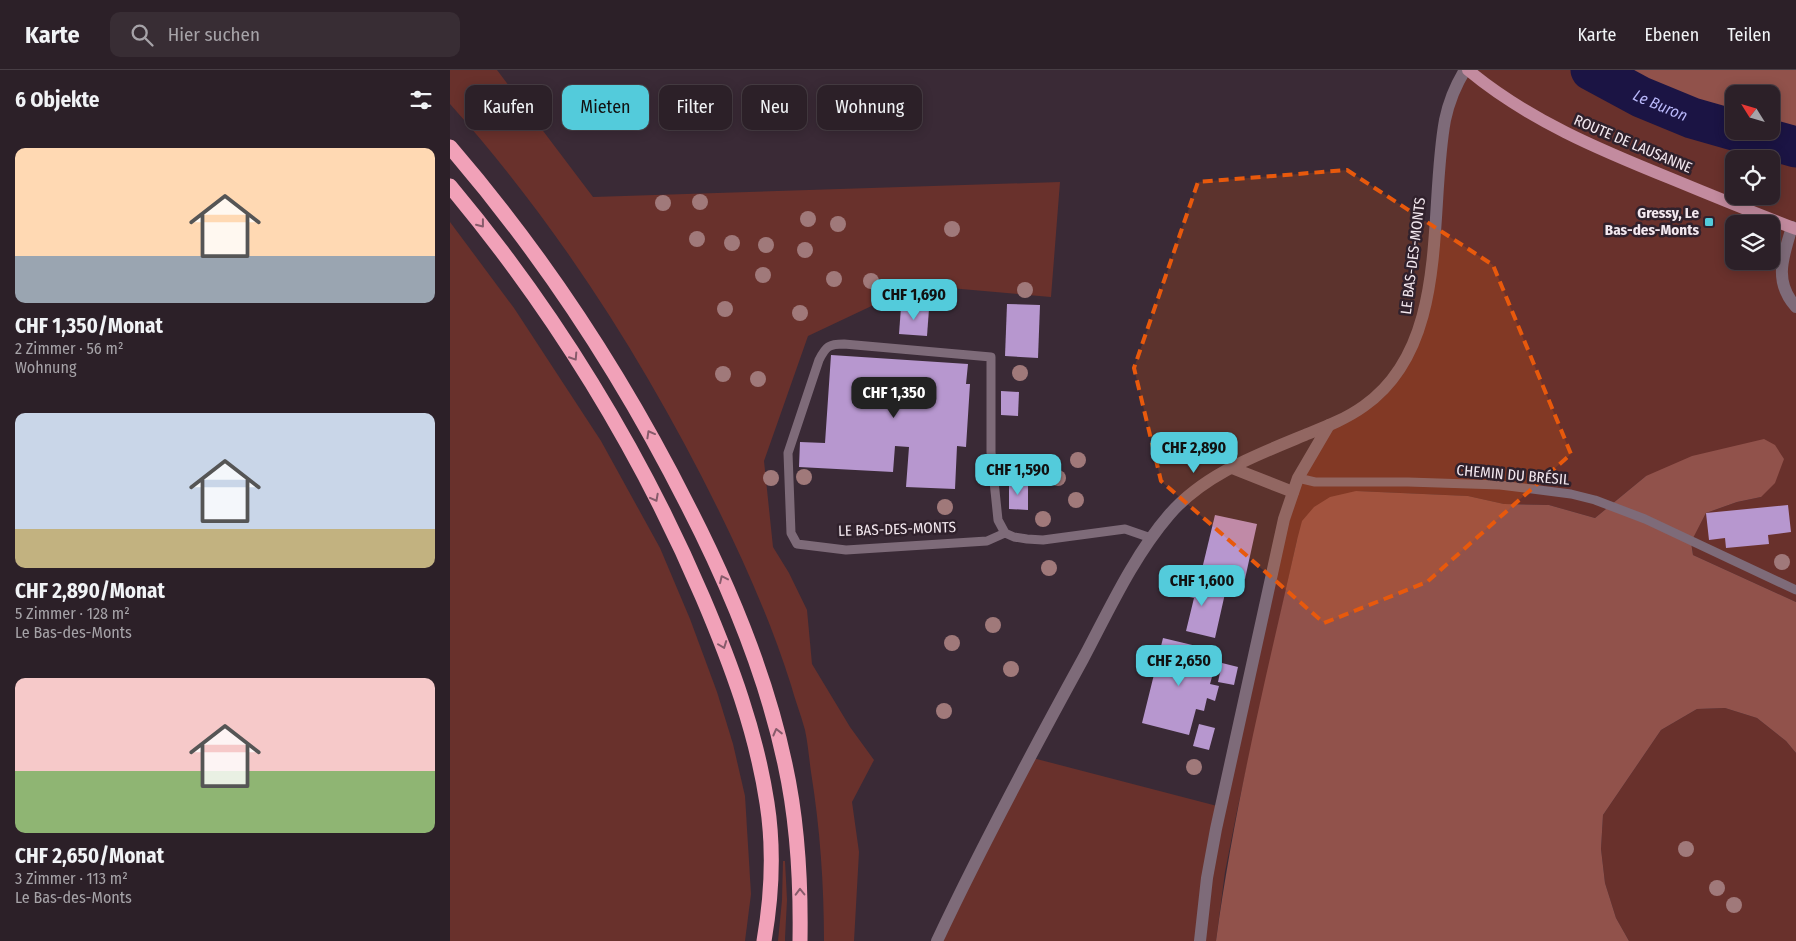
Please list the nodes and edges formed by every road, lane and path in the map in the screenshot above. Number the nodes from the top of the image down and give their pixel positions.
1 (1467, 70) edge
2 (450, 147) edge
3 (450, 186) edge
4 (1794, 228) edge
5 (1796, 306) edge
6 (1329, 426) junction
7 (1232, 468) junction
8 (1298, 478) junction
9 (1292, 492) junction
10 (1005, 533) junction
11 (1151, 538) junction
12 (1796, 590) edge
13 (764, 941) edge
14 (800, 941) edge
15 (937, 941) edge
16 (1200, 941) edge

1 - 4 main road, ROUTE DE LAUSANNE
1 - 6 street, LE BAS-DES-MONTS
14 -> 2 highway
3 -> 13 highway
4 - 5 street
6 - 7 street, LE BAS-DES-MONTS
6 - 8 street
7 - 9 street
7 - 11 street, LE BAS-DES-MONTS
8 - 9 street
8 - 12 lane, CHEMIN DU BRÉSIL
9 - 16 street
10 - 10 lane, LE BAS-DES-MONTS
10 - 11 lane
11 - 15 street, LE BAS-DES-MONTS

